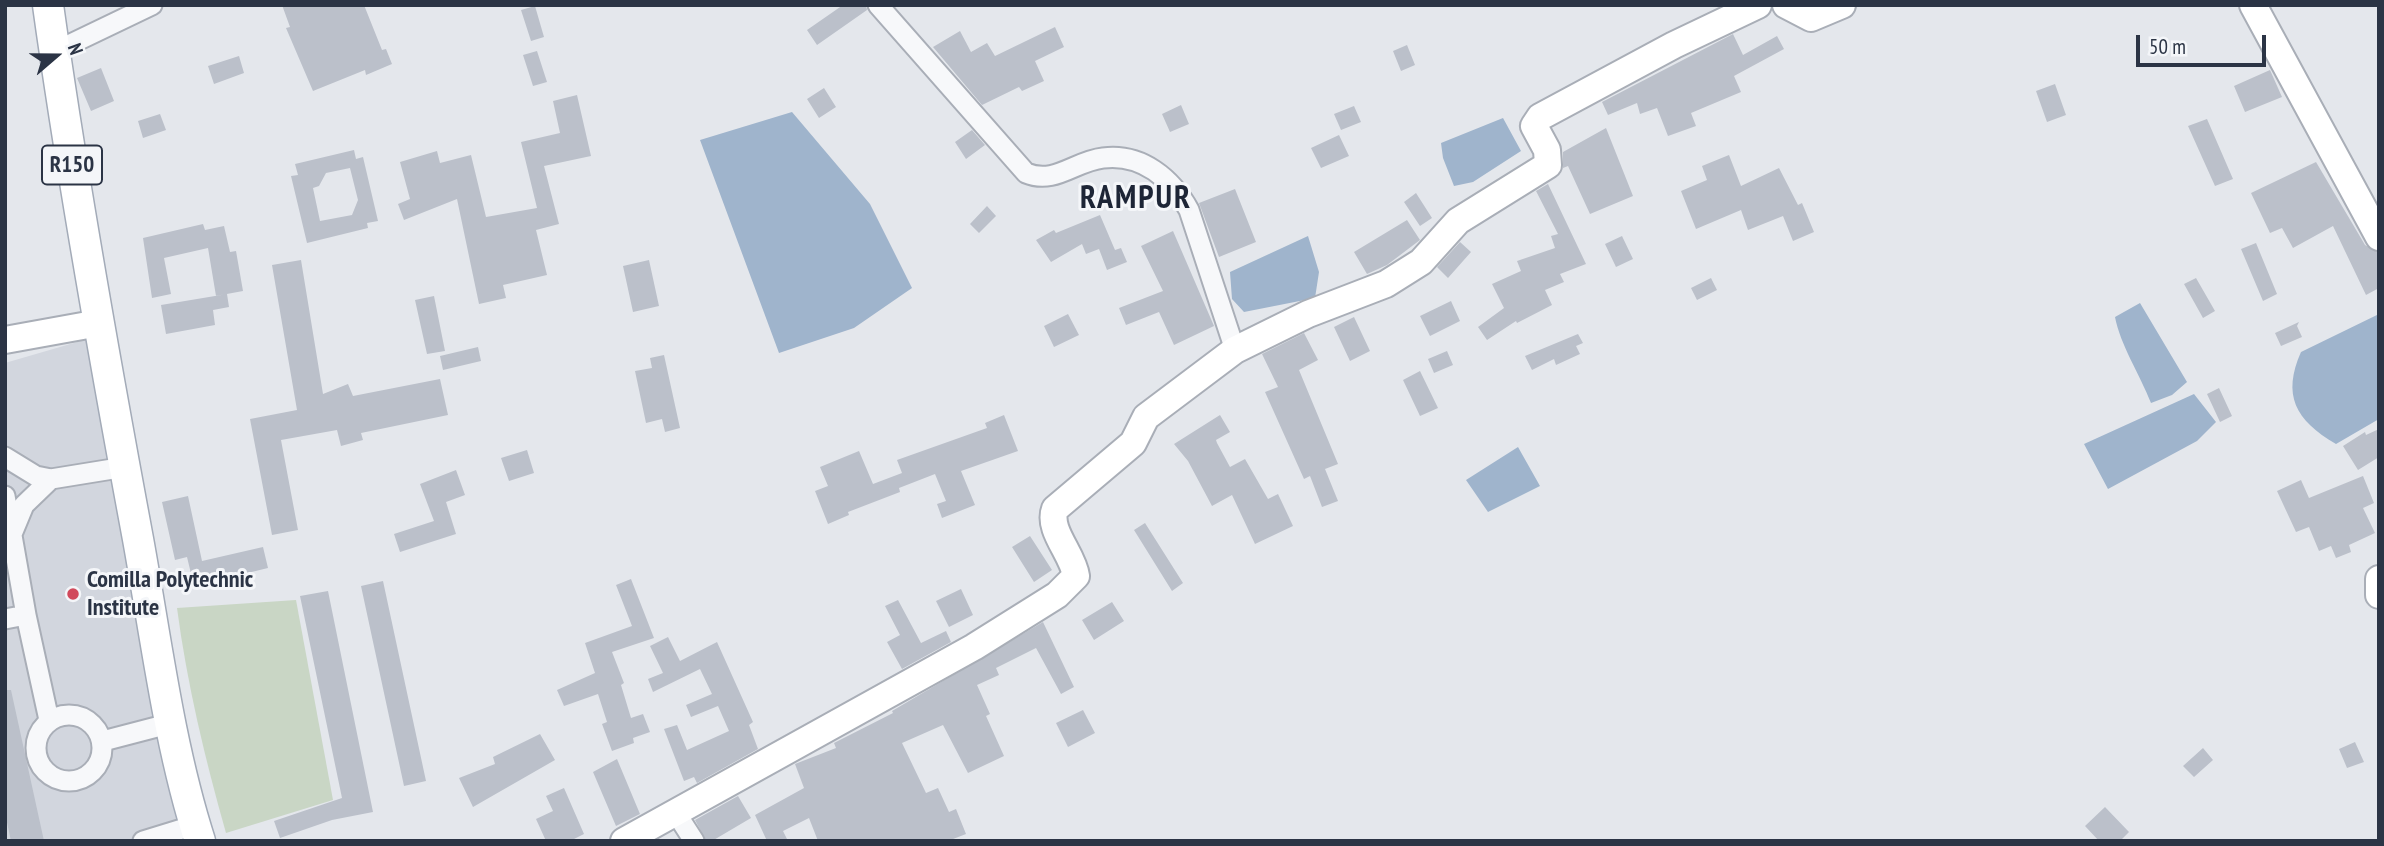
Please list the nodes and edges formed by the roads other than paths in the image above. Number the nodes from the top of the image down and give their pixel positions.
1 (152, 5) edge
2 (878, 5) edge
3 (1758, 5) edge
4 (1786, 5) edge
5 (1842, 5) edge
6 (2253, 5) edge
7 (51, 8) edge
8 (1724, 13) edge
9 (54, 52) junction
10 (2379, 237) edge
11 (99, 323) junction
12 (5, 340) edge
13 (1235, 350) junction
14 (5, 457) edge
15 (125, 467) junction
16 (51, 479) junction
17 (5, 496) edge
18 (11, 535) junction
19 (2379, 579) edge
20 (2379, 595) edge
21 (26, 615) junction
22 (5, 619) edge
23 (49, 720) junction
24 (172, 723) junction
25 (103, 740) junction
26 (676, 813) junction
27 (197, 833) edge
28 (143, 841) edge
29 (624, 841) edge
30 (694, 841) edge

1 - 9 street
2 - 13 street
3 - 8 main road
4 - 5 main road
6 - 10 main road
7 - 9 main road, R150
8 - 13 main road
9 - 11 main road, R150
11 - 12 main road
11 - 15 main road, R150
13 - 26 main road
14 - 16 street
15 - 16 street
15 - 24 main road, R150
16 - 18 street
17 - 18 street
18 - 21 street
19 - 20 main road
21 - 22 street
21 - 23 street
23 - 25 street
23 - 25 street
24 - 25 street
24 - 27 main road, R150
26 - 29 main road
26 - 30 street
27 - 28 street

